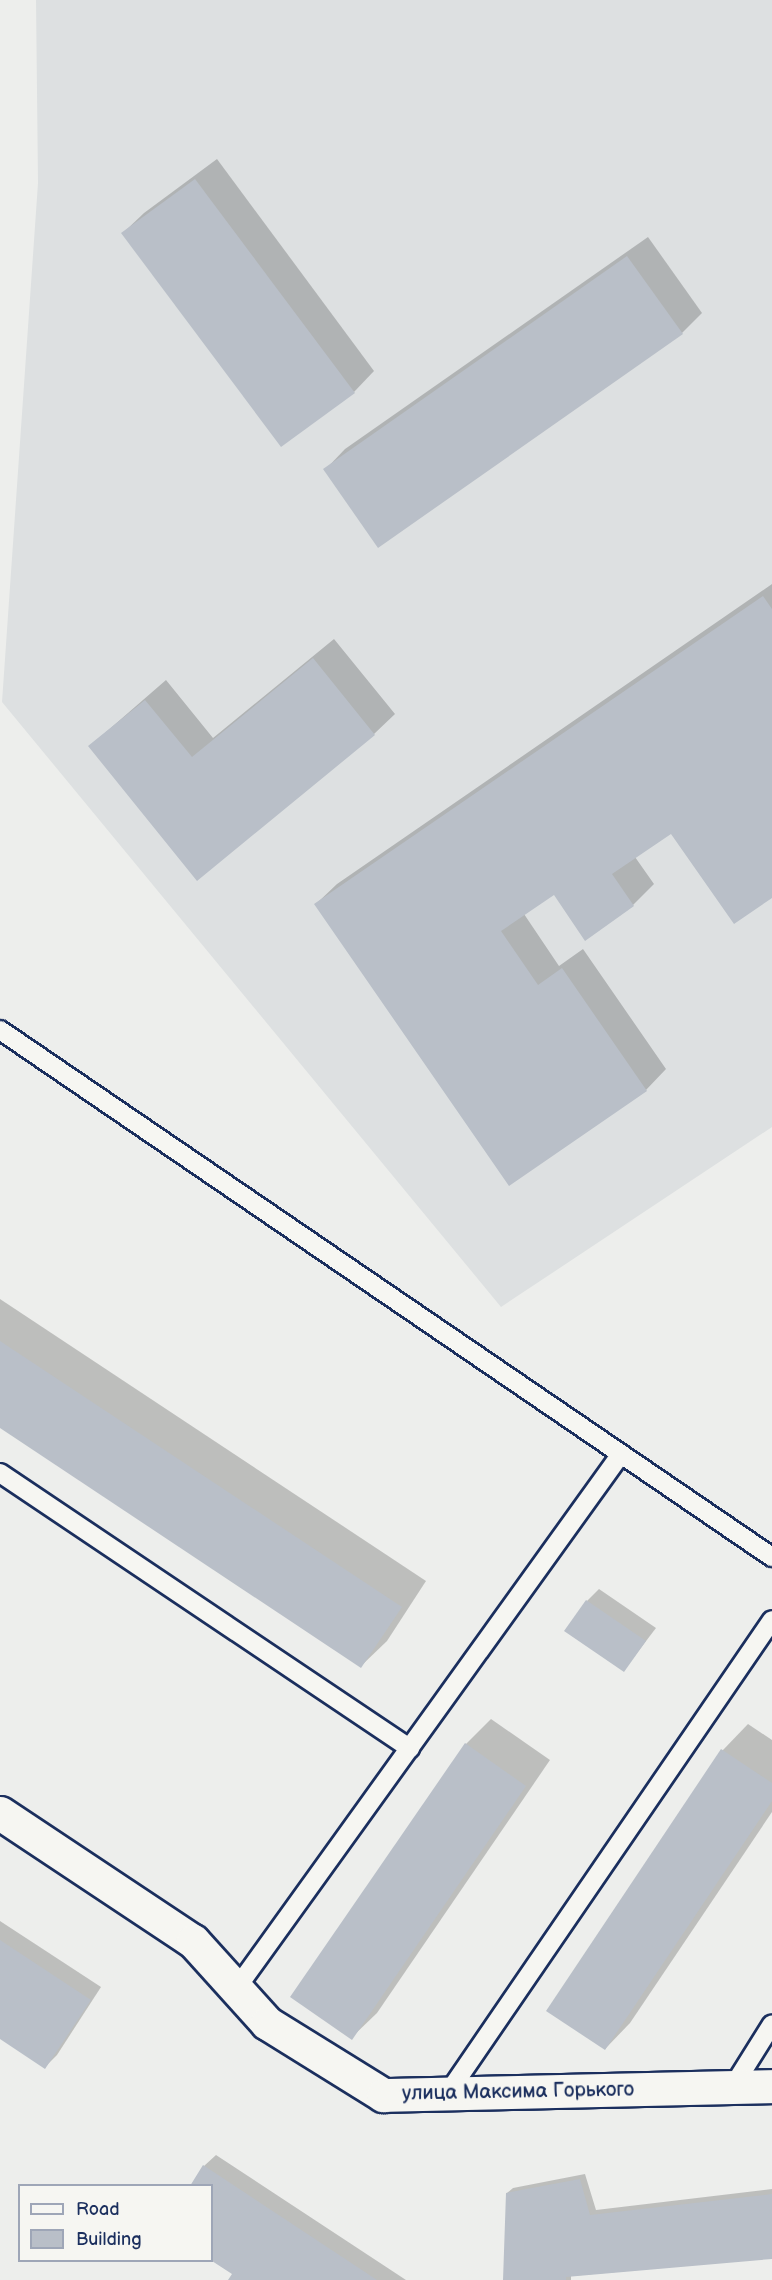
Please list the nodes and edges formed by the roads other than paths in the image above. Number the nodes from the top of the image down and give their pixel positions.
1 (0, 1030) edge
2 (621, 1455) junction
3 (0, 1473) edge
4 (772, 1557) edge
5 (772, 1620) edge
6 (410, 1748) junction
7 (0, 1813) edge
8 (236, 1989) junction
9 (772, 2024) edge
10 (772, 2086) edge
11 (732, 2088) junction
12 (448, 2093) junction

1 - 2 lane
2 - 4 lane
2 - 6 lane
3 - 6 lane
5 - 12 lane
6 - 8 lane
7 - 8 street, улица Максима Горького
8 - 12 street, улица Максима Горького
9 - 11 lane
10 - 11 street, улица Максима Горького
11 - 12 street, улица Максима Горького

